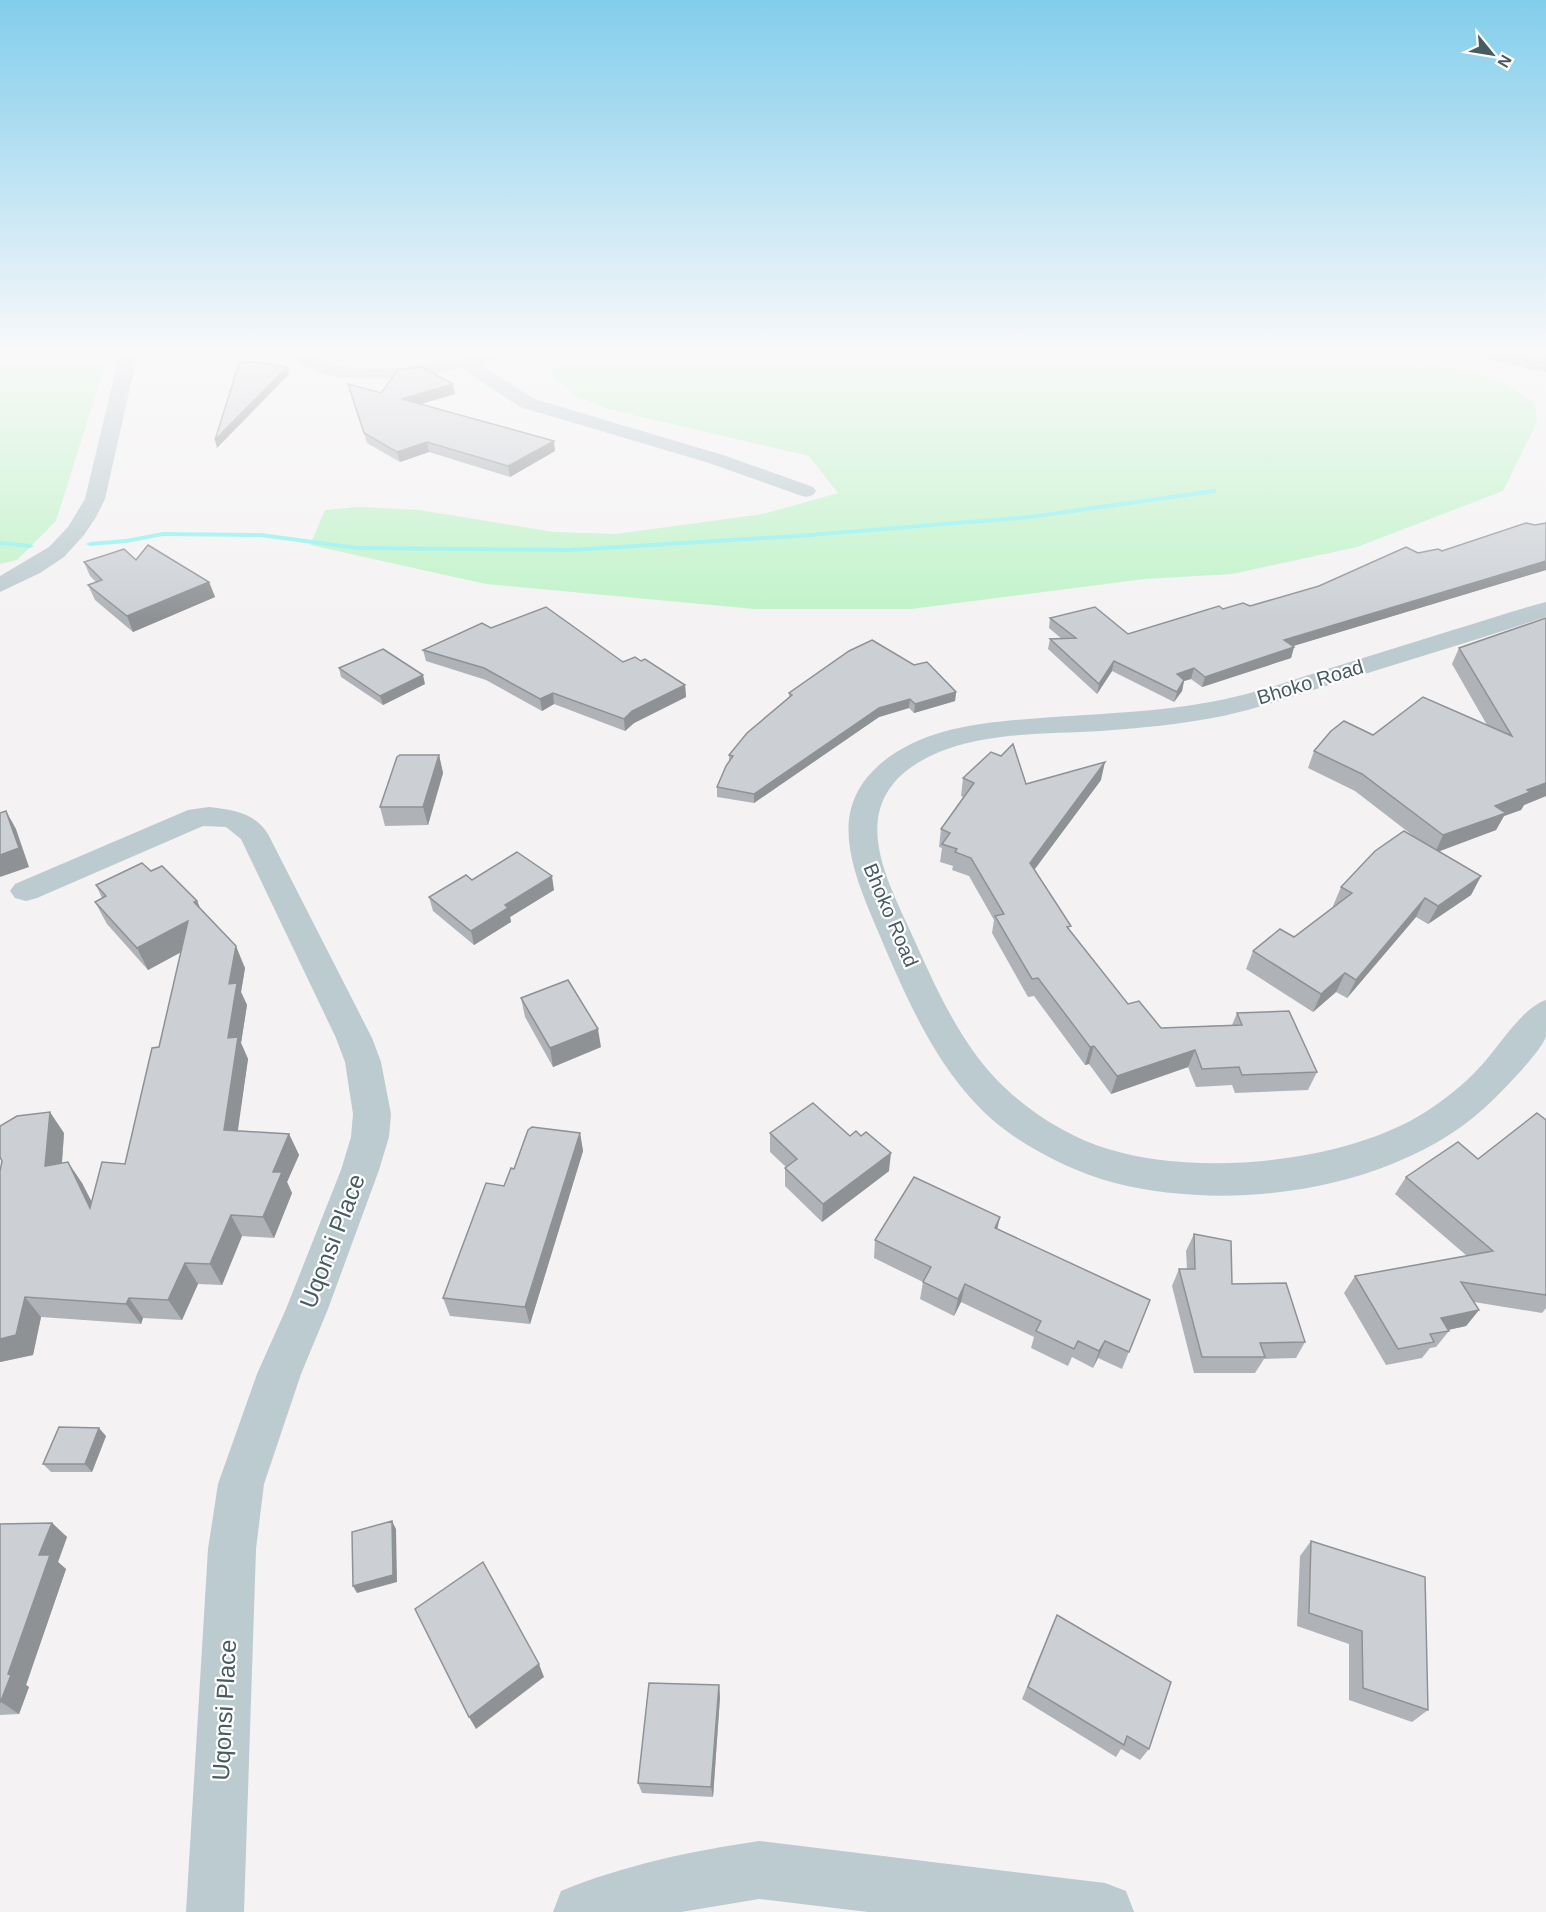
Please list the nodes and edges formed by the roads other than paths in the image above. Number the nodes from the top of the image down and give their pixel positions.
1 (108, 441) edge
2 (656, 441) edge
3 (806, 491) dead end
4 (0, 585) edge
5 (1546, 609) edge
6 (26, 891) dead end
7 (1546, 1014) edge
8 (215, 1912) edge
9 (582, 1912) edge
10 (1105, 1912) edge

1 - 4 street
2 - 3 street
5 - 7 street, Bhoko Road
6 - 8 street, Uqonsi Place
9 - 10 street

